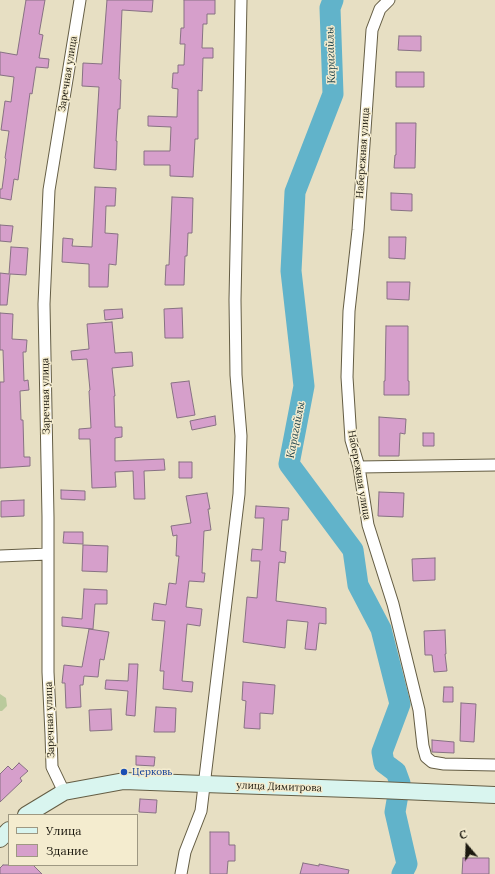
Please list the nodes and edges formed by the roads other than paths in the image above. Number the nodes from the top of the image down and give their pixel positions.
1 (80, 0) edge
2 (241, 0) edge
3 (389, 0) edge
4 (495, 465) edge
5 (359, 467) junction
6 (48, 554) junction
7 (0, 556) edge
8 (495, 765) edge
9 (204, 784) junction
10 (64, 792) junction
11 (495, 794) edge
12 (28, 814) edge
13 (8, 831) edge
14 (0, 839) edge
15 (181, 874) edge

1 - 6 street, Заречная улица
2 - 9 street
3 - 5 street, Набережная улица
4 - 5 street
5 - 8 street, Набережная улица
6 - 7 street
6 - 10 street, Заречная улица
9 - 10 main road, улица Димитрова
9 - 11 main road, улица Димитрова
9 - 15 street
10 - 12 main road
13 - 14 main road

